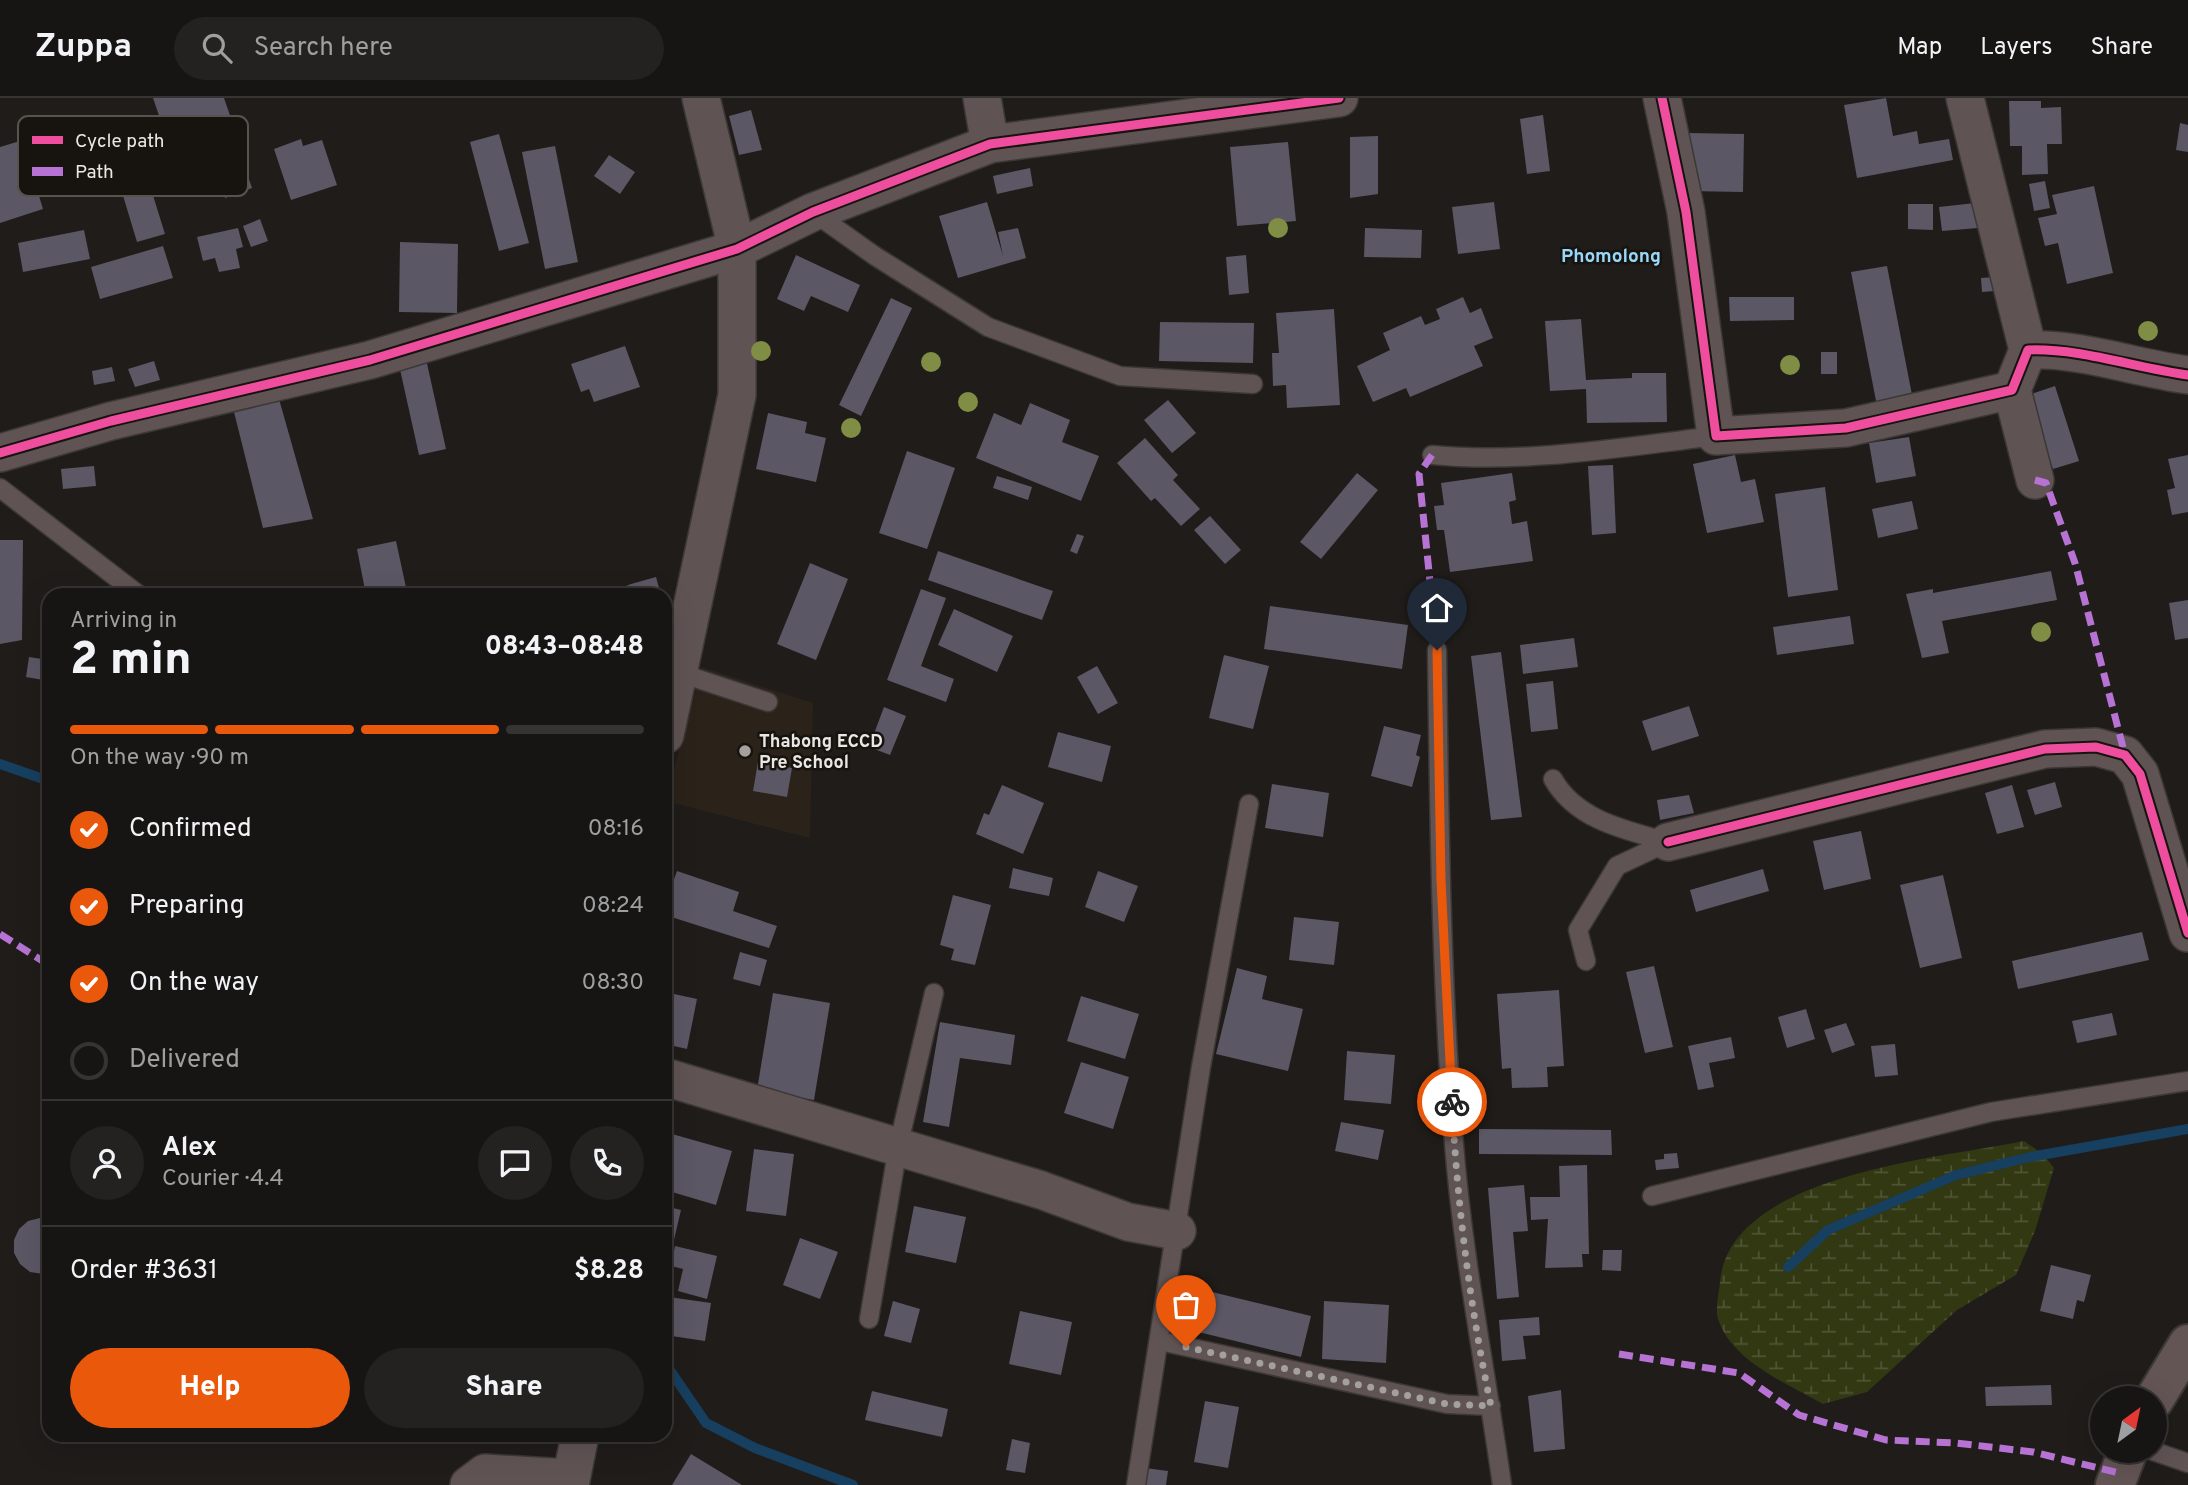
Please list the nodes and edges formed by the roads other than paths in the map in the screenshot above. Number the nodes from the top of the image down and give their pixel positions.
1 (701, 98) edge
2 (982, 98) edge
3 (1339, 98) edge
4 (1662, 98) edge
5 (1965, 98) edge
6 (990, 144) junction
7 (813, 212) junction
8 (737, 248) junction
9 (2028, 350) junction
10 (2188, 374) edge
11 (1253, 384) dead end
12 (2012, 390) junction
13 (1716, 436) junction
14 (0, 453) edge
15 (1432, 455) dead end
16 (2035, 480) dead end
17 (0, 488) edge
18 (130, 588) edge
19 (1437, 650) dead end
20 (680, 673) junction
21 (768, 702) dead end
22 (672, 706) edge
23 (1553, 779) dead end
24 (1250, 804) dead end
25 (1668, 842) junction
26 (2188, 933) edge
27 (1586, 961) dead end
28 (934, 993) dead end
29 (672, 1079) edge
30 (2188, 1081) edge
31 (898, 1147) junction
32 (1652, 1196) dead end
33 (1177, 1231) junction
34 (869, 1319) dead end
35 (1160, 1341) junction
36 (2188, 1344) edge
37 (2162, 1386) edge
38 (1491, 1406) junction
39 (578, 1442) edge
40 (2167, 1456) edge
41 (2123, 1463) edge
42 (2188, 1463) edge
43 (569, 1481) edge
44 (469, 1485) edge
45 (1136, 1485) edge
46 (1502, 1485) edge
47 (2115, 1485) edge

1 - 8 street
2 - 6 street
3 - 6 street
4 - 13 street
5 - 9 street
6 - 7 street
7 - 8 street
7 - 11 lane
8 - 14 street
8 - 20 street
9 - 10 street
9 - 12 street
12 - 13 street
12 - 16 street
13 - 15 lane
17 - 18 lane
19 - 38 lane
20 - 21 lane
20 - 22 street
23 - 25 lane
24 - 33 lane
25 - 26 street
25 - 27 lane
28 - 31 lane
29 - 31 street
30 - 32 lane
31 - 33 street
31 - 34 lane
33 - 35 lane
35 - 38 lane
35 - 45 lane
36 - 37 main road
38 - 46 lane
39 - 43 street
40 - 42 lane
41 - 47 main road
43 - 44 street

